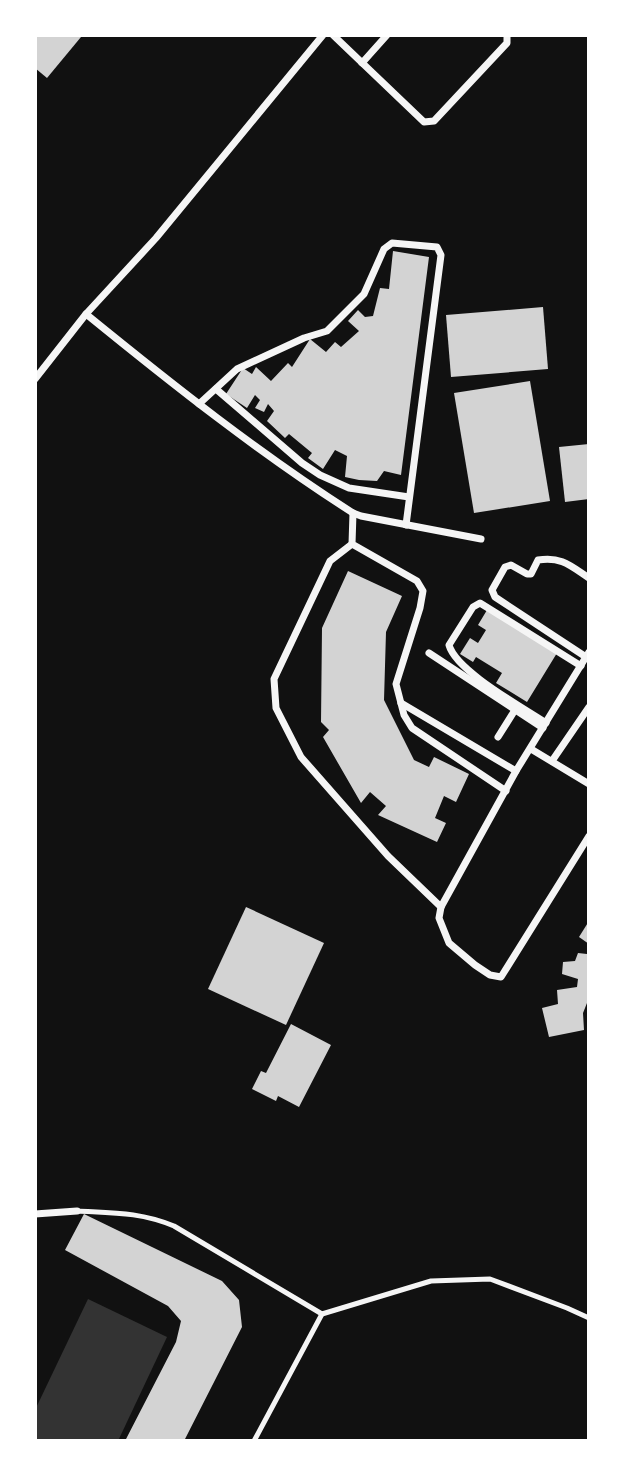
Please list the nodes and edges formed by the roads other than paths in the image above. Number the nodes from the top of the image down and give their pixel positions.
1 (323, 35) edge
2 (333, 35) edge
3 (387, 35) edge
4 (507, 35) edge
5 (362, 62) junction
6 (86, 314) junction
7 (35, 379) edge
8 (216, 389) junction
9 (199, 404) junction
10 (410, 497) junction
11 (353, 513) junction
12 (406, 525) junction
13 (481, 539) dead end
14 (352, 544) junction
15 (589, 578) edge
16 (429, 653) dead end
17 (587, 655) edge
18 (581, 666) junction
19 (401, 703) junction
20 (589, 707) edge
21 (515, 710) junction
22 (545, 725) junction
23 (498, 737) dead end
24 (531, 749) junction
25 (552, 761) junction
26 (516, 771) junction
27 (589, 784) edge
28 (506, 791) junction
29 (589, 836) edge
30 (442, 908) junction
31 (77, 1211) joint
32 (35, 1214) edge
33 (322, 1314) junction
34 (589, 1318) edge
35 (254, 1441) edge

1 - 6 street
2 - 5 street
3 - 5 street
4 - 5 street
6 - 7 street
6 - 9 street
8 - 9 street
8 - 10 street
8 - 10 street
9 - 11 street
10 - 12 street
11 - 12 street
11 - 14 street
12 - 13 street
14 - 19 street
14 - 30 street
15 - 17 street
16 - 21 street
17 - 18 street
18 - 22 street
18 - 22 street
19 - 26 street
19 - 28 street
20 - 25 street
21 - 22 street
21 - 23 street
22 - 24 street
24 - 25 street
24 - 26 street
25 - 27 street
26 - 28 street
28 - 30 street
29 - 30 street
31 - 32 street
31 - 33 lane
33 - 34 lane
33 - 35 lane

